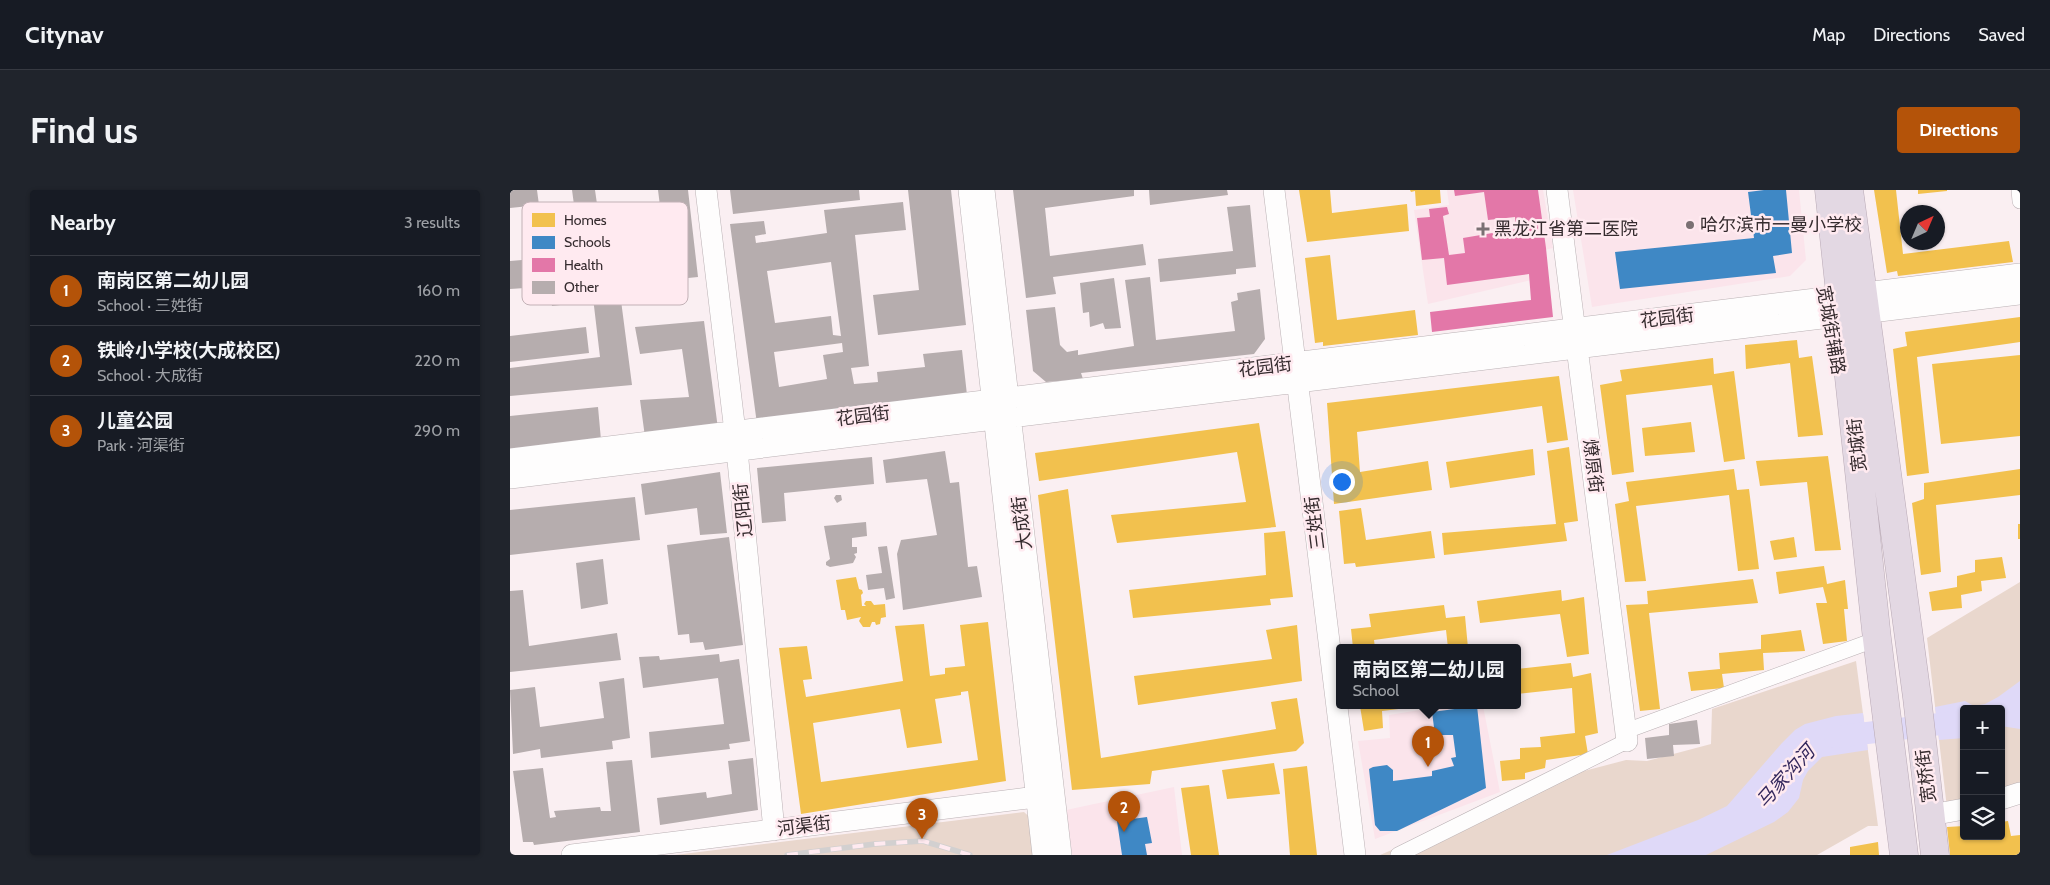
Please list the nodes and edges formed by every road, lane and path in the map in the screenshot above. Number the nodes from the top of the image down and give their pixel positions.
1 (706, 190) edge
2 (969, 190) edge
3 (984, 190) edge
4 (1274, 190) edge
5 (1557, 190) edge
6 (1813, 190) edge
7 (1829, 190) edge
8 (1849, 190) edge
9 (1865, 190) edge
10 (2019, 190) edge
11 (2020, 200) edge
12 (2020, 274) edge
13 (2020, 294) edge
14 (1852, 305) junction
15 (1577, 338) junction
16 (1296, 372) junction
17 (1001, 409) junction
18 (736, 441) junction
19 (510, 459) edge
20 (510, 478) edge
21 (1877, 638) junction
22 (1917, 697) joint
23 (1336, 699) edge
24 (1884, 701) joint
25 (1337, 709) edge
26 (1627, 736) junction
27 (2020, 793) edge
28 (1036, 798) junction
29 (2005, 798) edge
30 (1960, 810) edge
31 (1931, 815) junction
32 (774, 830) junction
33 (572, 855) edge
34 (1043, 855) edge
35 (1060, 855) edge
36 (1355, 855) edge
37 (1398, 855) edge
38 (1904, 855) edge
39 (1935, 855) edge

1 - 18 main road, 辽阳街
2 - 17 main road, 大成街
3 - 17 main road, 大成街
4 - 16 main road, 三姓街
5 - 15 main road, 燎原街
6 - 14 highway, 宽城街辅路
7 - 14 highway, 宽城街
8 - 14 highway, 宽城街
9 - 14 highway
10 - 11 street
12 - 14 main road, 花园街
13 - 14 main road, 花园街
14 - 15 main road, 花园街
14 - 21 highway, 宽城街
14 - 22 highway, 宽城街
15 - 16 main road, 花园街
15 - 26 main road, 燎原街
16 - 17 main road, 花园街
16 - 23 main road, 三姓街
17 - 18 main road, 花园街
17 - 28 main road, 大成街
17 - 35 main road, 大成街
18 - 19 main road, 花园街
18 - 20 main road, 花园街
18 - 32 main road, 辽阳街
21 - 24 highway, 宽城街
21 - 26 street
22 - 31 highway, 宽桥街
24 - 38 highway, 宽桥街
25 - 36 main road, 三姓街
26 - 37 street
27 - 29 main road
28 - 32 main road, 河渠街
28 - 34 main road, 大成街
30 - 31 main road
31 - 39 highway, 宽桥街
32 - 33 main road, 河渠街

